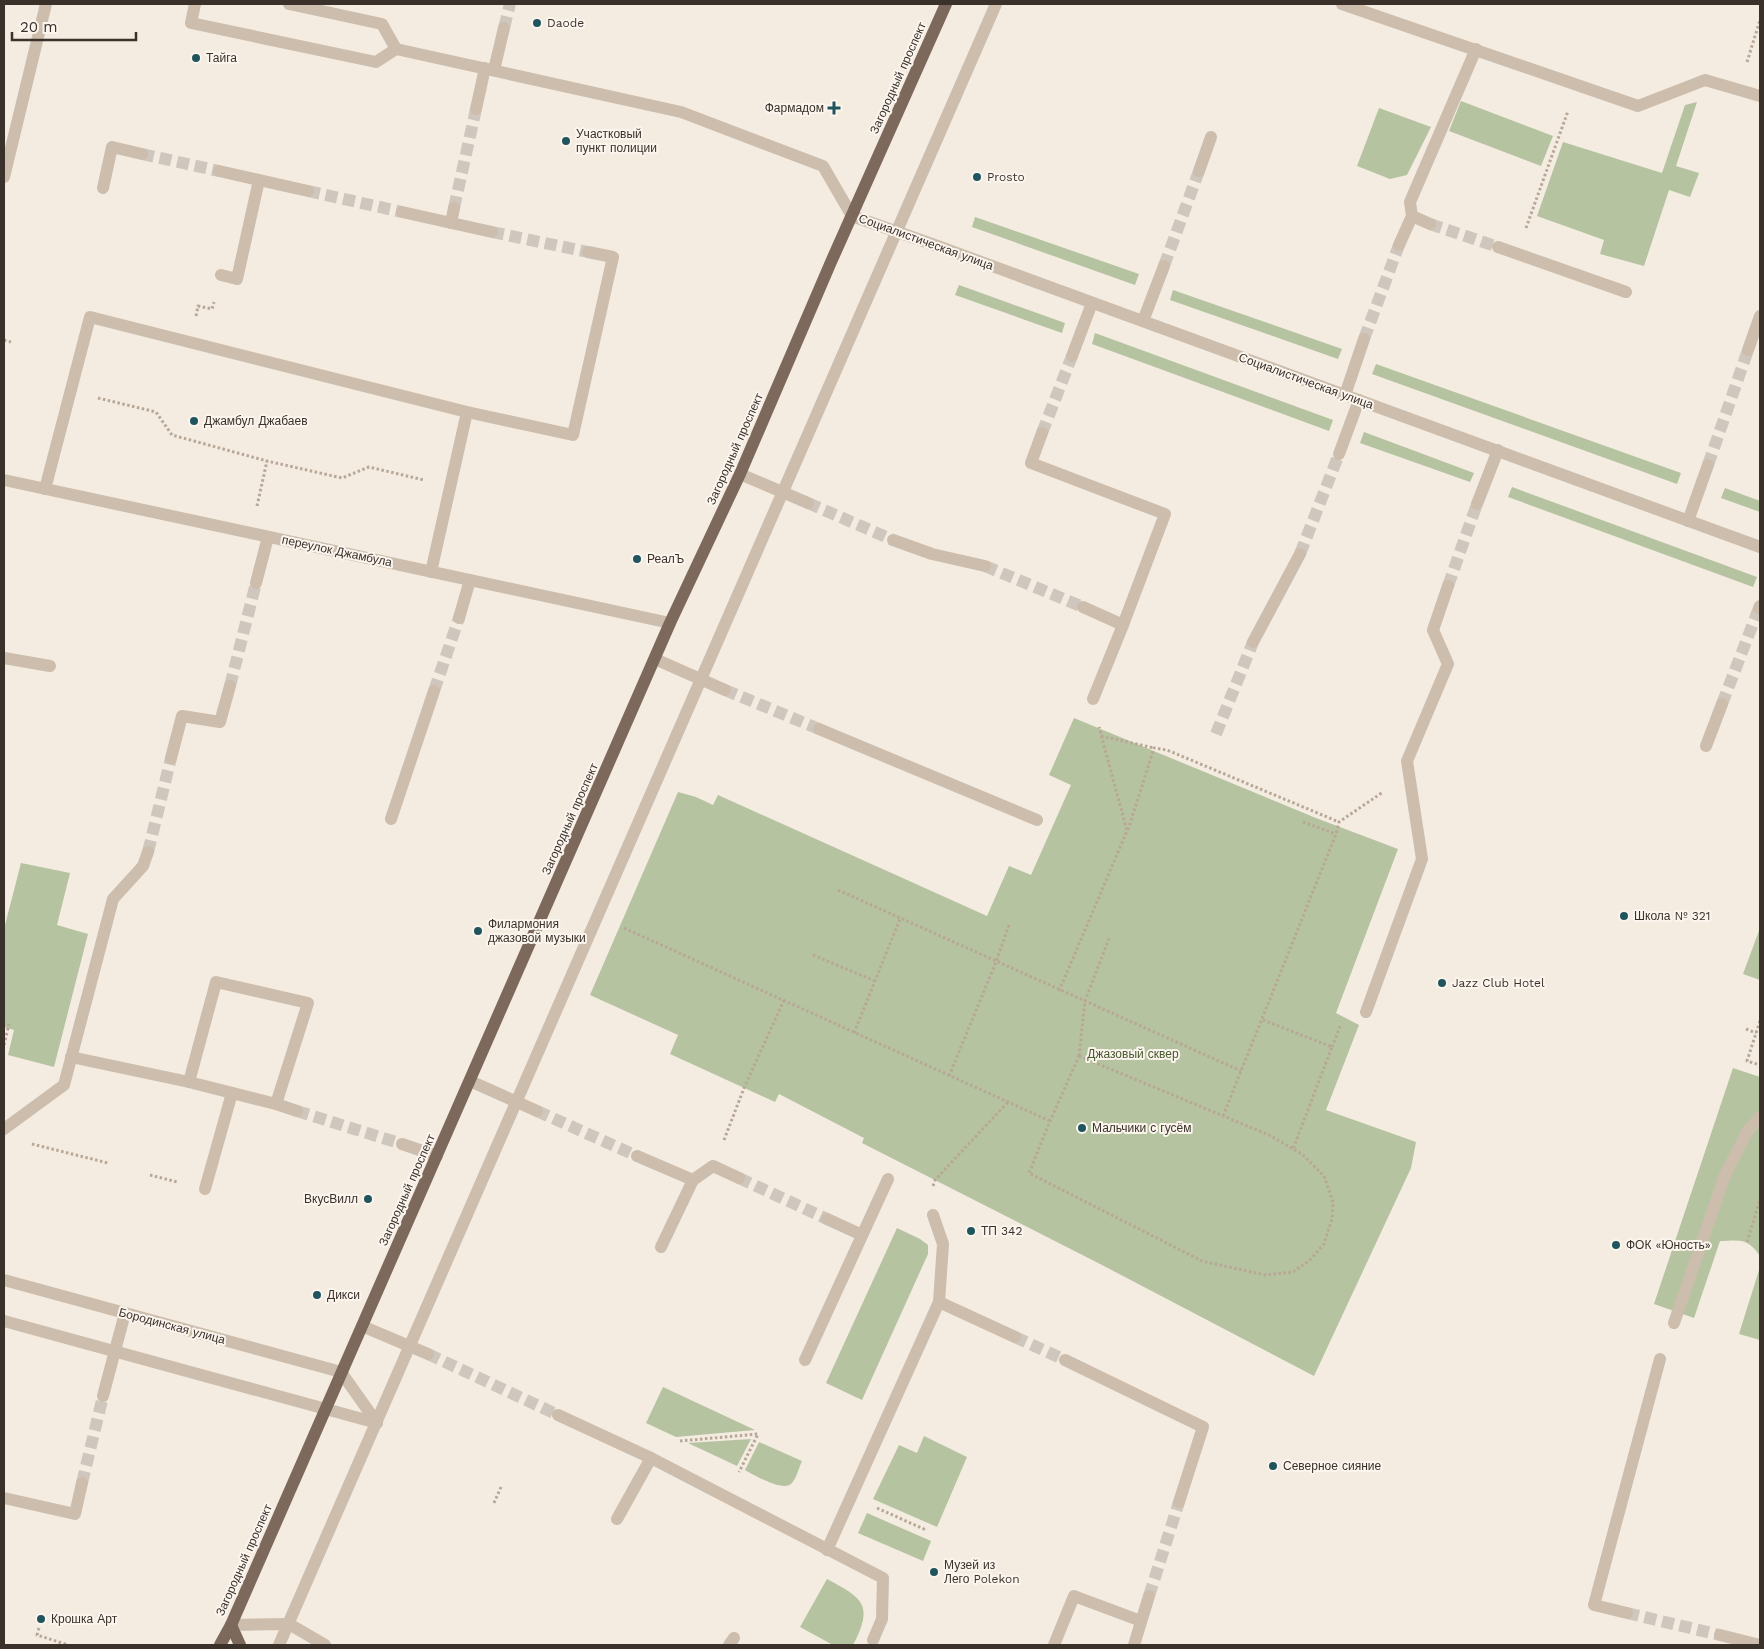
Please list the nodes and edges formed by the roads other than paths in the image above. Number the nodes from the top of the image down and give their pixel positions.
1 (46, 4) edge
2 (195, 4) edge
3 (289, 4) edge
4 (946, 4) edge
5 (996, 4) edge
6 (1342, 4) edge
7 (504, 28) tunnel mouth
8 (396, 49) junction
9 (1476, 49) junction
10 (489, 69) junction
11 (1760, 96) edge
12 (476, 109) tunnel mouth
13 (1211, 137) dead end
14 (142, 154) tunnel mouth
15 (219, 171) tunnel mouth
16 (1199, 171) tunnel mouth
17 (4, 177) edge
18 (259, 180) junction
19 (103, 188) dead end
20 (308, 191) tunnel mouth
21 (454, 208) tunnel mouth
22 (402, 212) tunnel mouth
23 (852, 216) junction
24 (1412, 216) junction
25 (451, 223) junction
26 (1430, 224) tunnel mouth
27 (492, 232) tunnel mouth
28 (896, 232) junction
29 (1399, 245) tunnel mouth
30 (1498, 247) tunnel mouth
31 (588, 252) tunnel mouth
32 (1164, 266) tunnel mouth
33 (221, 275) dead end
34 (1626, 292) dead end
35 (1092, 303) junction
36 (1760, 316) edge
37 (1143, 321) junction
38 (1364, 339) tunnel mouth
39 (1748, 350) tunnel mouth
40 (1072, 356) tunnel mouth
41 (1345, 395) junction
42 (1359, 400) junction
43 (467, 412) junction
44 (1042, 434) tunnel mouth
45 (1498, 450) junction
46 (1339, 454) tunnel mouth
47 (1708, 465) tunnel mouth
48 (740, 474) junction
49 (4, 480) edge
50 (45, 489) junction
51 (783, 492) junction
52 (808, 502) tunnel mouth
53 (1477, 504) tunnel mouth
54 (1688, 521) junction
55 (268, 536) junction
56 (893, 540) tunnel mouth
57 (1760, 547) edge
58 (1300, 554) tunnel mouth
59 (985, 566) tunnel mouth
60 (431, 572) junction
61 (470, 580) junction
62 (256, 583) tunnel mouth
63 (1448, 586) tunnel mouth
64 (1083, 607) tunnel mouth
65 (459, 618) tunnel mouth
66 (670, 623) junction
67 (1123, 625) junction
68 (1253, 642) tunnel mouth
69 (4, 658) edge
70 (655, 659) junction
71 (50, 666) dead end
72 (702, 679) junction
73 (230, 686) tunnel mouth
74 (725, 690) tunnel mouth
75 (434, 691) tunnel mouth
76 (1093, 699) dead end
77 (1722, 704) tunnel mouth
78 (819, 729) tunnel mouth
79 (1706, 746) dead end
80 (171, 758) tunnel mouth
81 (391, 819) dead end
82 (1037, 820) dead end
83 (148, 852) tunnel mouth
84 (1366, 1012) dead end
85 (71, 1057) junction
86 (470, 1081) junction
87 (189, 1082) junction
88 (232, 1093) junction
89 (517, 1102) junction
90 (276, 1104) junction
91 (297, 1111) tunnel mouth
92 (537, 1111) tunnel mouth
93 (1760, 1117) edge
94 (4, 1129) edge
95 (402, 1144) tunnel mouth
96 (437, 1156) junction
97 (637, 1156) tunnel mouth
98 (739, 1178) tunnel mouth
99 (888, 1179) dead end
100 (693, 1180) junction
101 (205, 1189) dead end
102 (933, 1215) dead end
103 (827, 1219) tunnel mouth
104 (862, 1236) junction
105 (661, 1248) dead end
106 (4, 1280) edge
107 (939, 1302) junction
108 (125, 1313) junction
109 (4, 1321) edge
110 (1674, 1323) dead end
111 (362, 1326) junction
112 (1015, 1337) tunnel mouth
113 (410, 1347) junction
114 (115, 1351) junction
115 (428, 1354) tunnel mouth
116 (1660, 1359) dead end
117 (805, 1360) dead end
118 (1065, 1360) tunnel mouth
119 (341, 1372) junction
120 (103, 1396) tunnel mouth
121 (326, 1409) junction
122 (558, 1415) tunnel mouth
123 (377, 1423) junction
124 (651, 1458) junction
125 (82, 1483) tunnel mouth
126 (4, 1498) edge
127 (1179, 1502) tunnel mouth
128 (617, 1519) dead end
129 (827, 1550) junction
130 (1149, 1596) tunnel mouth
131 (1627, 1613) tunnel mouth
132 (1141, 1621) junction
133 (289, 1624) junction
134 (231, 1625) junction
135 (1720, 1635) tunnel mouth
136 (872, 1640) dead end
137 (220, 1645) edge
138 (240, 1645) edge
139 (279, 1645) edge
140 (325, 1645) edge
141 (1054, 1645) edge
142 (1134, 1645) edge
143 (1760, 1645) edge

1 - 17 street
2 - 8 street
3 - 8 street
4 - 23 main road, Загородный проспект
5 - 28 street
6 - 9 street
7 - 10 street
8 - 10 street
9 - 11 street
9 - 24 street
10 - 12 street
10 - 23 street
13 - 16 street
14 - 19 street
15 - 18 street
18 - 20 street
18 - 33 street
21 - 25 street
22 - 25 street
23 - 28 street, Социалистическая улица
23 - 48 main road, Загородный проспект
24 - 26 street
24 - 29 street
25 - 27 street
28 - 35 street, Социалистическая улица
28 - 51 street
30 - 34 street
31 - 43 street
32 - 37 street
35 - 37 street, Социалистическая улица
35 - 40 street
36 - 39 street
37 - 41 street, Социалистическая улица
38 - 41 street
41 - 42 street, Социалистическая улица
42 - 45 street, Социалистическая улица
42 - 46 street
43 - 50 street
43 - 60 street
44 - 67 street
45 - 53 street
45 - 54 street, Социалистическая улица
47 - 54 street
48 - 51 street
48 - 66 main road, Загородный проспект
49 - 50 street, переулок Джамбула
50 - 55 street, переулок Джамбула
51 - 52 street
51 - 72 street
54 - 57 street, Социалистическая улица
55 - 60 street, переулок Джамбула
55 - 62 street
56 - 59 street
58 - 68 street
60 - 61 street, переулок Джамбула
61 - 65 street
61 - 66 street, переулок Джамбула
63 - 84 street
64 - 67 street
66 - 70 main road, Загородный проспект
67 - 76 street
69 - 71 street
70 - 72 street
70 - 86 main road, Загородный проспект
72 - 74 street
72 - 89 street
73 - 80 street
75 - 81 street
77 - 79 street
78 - 82 street
83 - 85 street
85 - 87 street
85 - 94 street
86 - 89 street
86 - 96 main road, Загородный проспект
87 - 88 street
87 - 90 street
88 - 90 street
88 - 101 street
89 - 92 street
89 - 113 street
90 - 91 street
93 - 110 street
95 - 96 street
96 - 111 main road, Загородный проспект
97 - 100 street
98 - 100 street
99 - 104 street
100 - 105 street
102 - 107 street
103 - 104 street
104 - 117 street
106 - 108 street, Бородинская улица
107 - 112 street
107 - 129 street
108 - 114 street
108 - 119 street, Бородинская улица
109 - 114 street
111 - 113 street
111 - 119 main road, Загородный проспект
113 - 115 street
113 - 123 street
114 - 120 street
114 - 121 street
116 - 131 street
118 - 127 street
119 - 121 main road, Загородный проспект
119 - 123 street
121 - 123 street
121 - 134 main road, Загородный проспект
122 - 124 street
123 - 133 street
124 - 128 street
124 - 129 street
125 - 126 street
129 - 136 street
130 - 132 street
132 - 141 street
132 - 142 street
133 - 134 street
133 - 139 street
133 - 140 street
134 - 137 main road, Загородный проспект
134 - 138 main road
135 - 143 street

